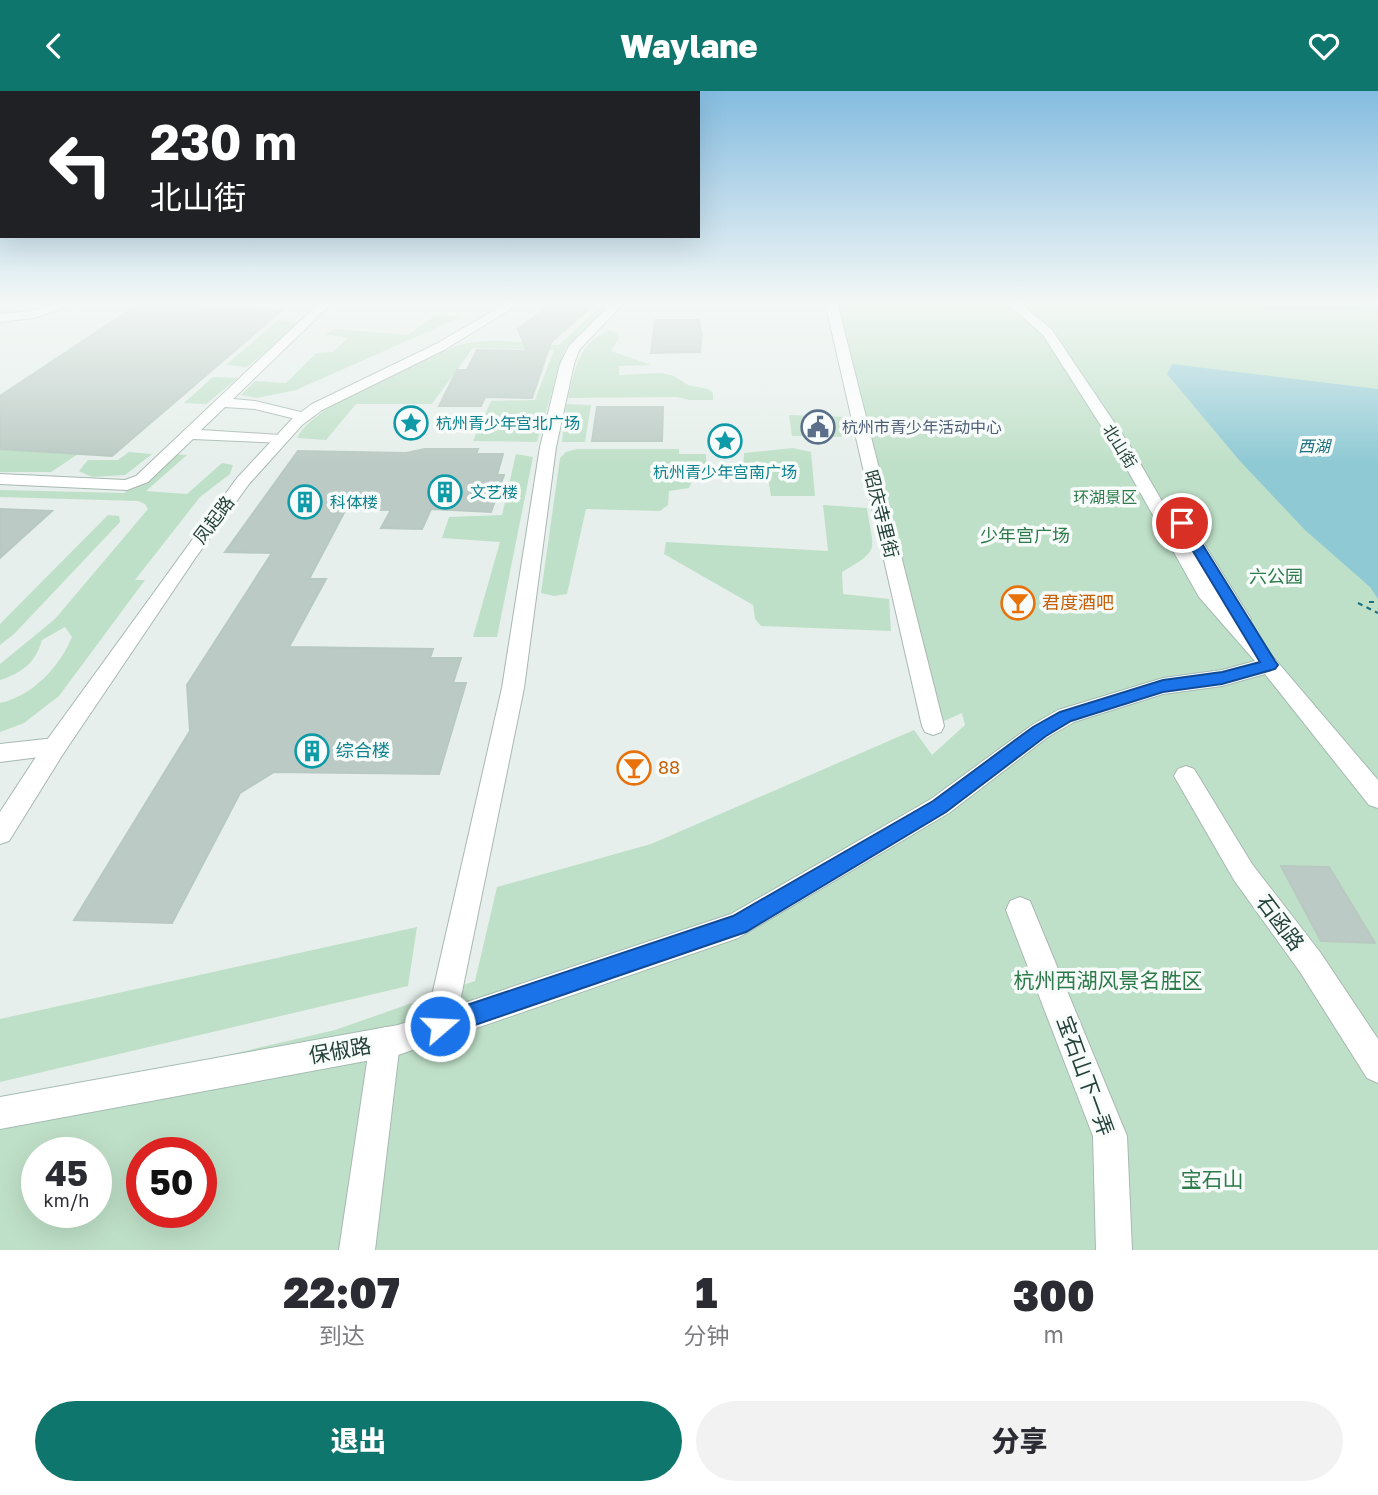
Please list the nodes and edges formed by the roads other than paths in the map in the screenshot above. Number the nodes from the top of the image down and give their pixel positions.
1 (271, 356) edge
2 (421, 356) edge
3 (570, 356) edge
4 (844, 356) edge
5 (1063, 356) edge
6 (1079, 356) edge
7 (222, 403) junction
8 (304, 417) junction
9 (189, 434) junction
10 (280, 440) junction
11 (0, 479) edge
12 (1270, 665) junction
13 (933, 726) dead end
14 (55, 747) junction
15 (0, 753) edge
16 (1186, 776) dead end
17 (1378, 798) edge
18 (0, 833) edge
19 (1020, 911) dead end
20 (440, 1026) junction
21 (385, 1042) junction
22 (1378, 1067) edge
23 (0, 1113) edge
24 (357, 1250) edge
25 (1114, 1250) edge

1 - 7 street
2 - 8 street, 凤起路
3 - 20 street
4 - 13 street, 昭庆寺里街
5 - 12 street, 北山街
6 - 12 street, 北山街
7 - 8 street
7 - 9 street
8 - 10 street, 凤起路
9 - 10 street
9 - 11 street
10 - 14 street, 凤起路
12 - 17 street, 北山街
12 - 20 street, 保俶路
14 - 15 street
14 - 18 street, 凤起路
16 - 22 street, 石函路
19 - 25 street, 宝石山下一弄
20 - 21 street, 保俶路
21 - 23 street, 保俶路
21 - 24 street

